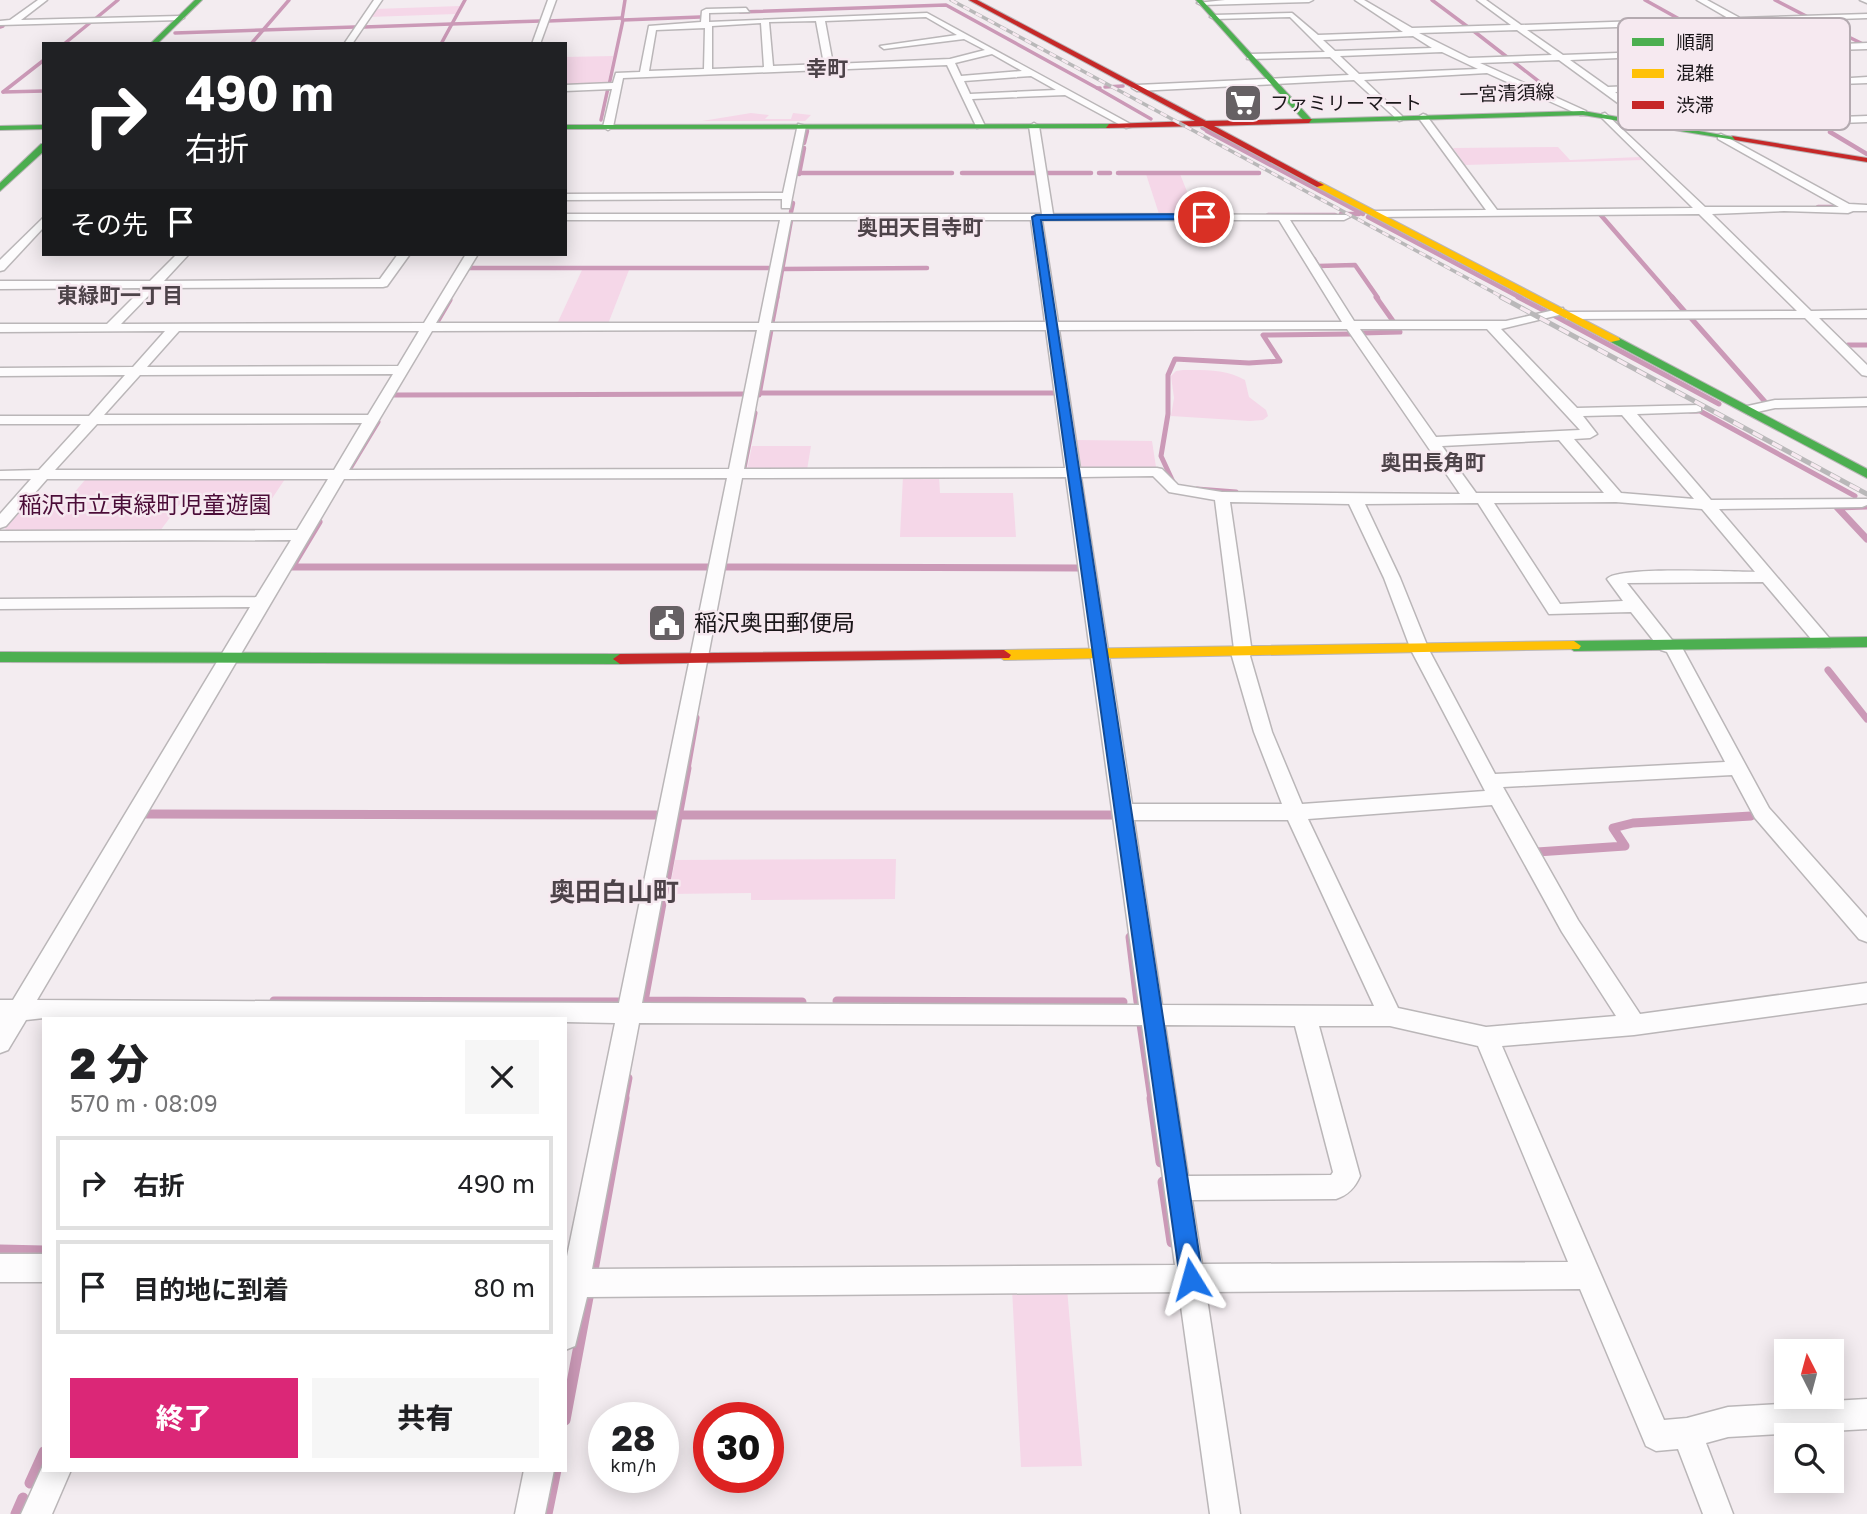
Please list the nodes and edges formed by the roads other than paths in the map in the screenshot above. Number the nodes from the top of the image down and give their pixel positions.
1 (43, 0) edge
2 (199, 0) edge
3 (379, 0) edge
4 (552, 0) edge
5 (730, 0) edge
6 (972, 0) edge
7 (1309, 0) edge
8 (1359, 0) edge
9 (1481, 0) edge
10 (1701, 0) edge
11 (1200, 2) edge
12 (757, 9) dead end
13 (706, 11) junction
14 (876, 16) junction
15 (1867, 16) edge
16 (1214, 17) junction
17 (180, 18) junction
18 (820, 18) junction
19 (1734, 18) edge
20 (1802, 18) edge
21 (765, 20) junction
22 (0, 23) edge
23 (12, 23) junction
24 (1618, 24) edge
25 (706, 26) junction
26 (878, 26) dead end
27 (1518, 27) junction
28 (0, 31) edge
29 (1410, 33) junction
30 (881, 36) dead end
31 (966, 36) junction
32 (1314, 37) junction
33 (155, 42) edge
34 (349, 42) edge
35 (537, 42) edge
36 (884, 46) junction
37 (1442, 49) junction
38 (993, 51) junction
39 (1332, 54) junction
40 (1618, 55) edge
41 (1250, 57) junction
42 (1559, 57) junction
43 (1468, 61) junction
44 (950, 62) junction
45 (888, 64) junction
46 (829, 66) junction
47 (769, 69) junction
48 (1488, 70) junction
49 (708, 71) junction
50 (1031, 73) junction
51 (644, 74) junction
52 (1355, 76) junction
53 (958, 79) junction
54 (1271, 80) junction
55 (1850, 82) edge
56 (616, 86) junction
57 (567, 88) edge
58 (1137, 88) junction
59 (1605, 90) junction
60 (1618, 90) edge
61 (1867, 90) edge
62 (1065, 92) junction
63 (966, 97) junction
64 (1618, 100) edge
65 (1583, 113) junction
66 (1605, 116) junction
67 (1423, 117) junction
68 (1618, 117) edge
69 (1399, 118) junction
70 (1309, 121) junction
71 (1206, 125) junction
72 (980, 126) junction
73 (1034, 126) junction
74 (1129, 126) junction
75 (42, 127) edge
76 (567, 127) edge
77 (608, 127) junction
78 (801, 127) junction
79 (0, 128) edge
80 (1618, 129) edge
81 (1619, 130) edge
82 (1690, 130) edge
83 (1721, 137) junction
84 (42, 148) edge
85 (1867, 160) edge
86 (0, 188) edge
87 (788, 196) junction
88 (567, 197) edge
89 (1847, 207) junction
90 (1867, 208) edge
91 (1702, 211) junction
92 (1494, 213) junction
93 (1375, 214) junction
94 (567, 217) edge
95 (785, 217) junction
96 (1042, 217) junction
97 (1282, 217) junction
98 (1344, 217) dead end
99 (42, 222) edge
100 (20, 245) junction
101 (42, 245) edge
102 (0, 247) edge
103 (181, 256) edge
104 (403, 256) edge
105 (471, 256) edge
106 (0, 267) edge
107 (153, 284) junction
108 (0, 285) edge
109 (1564, 313) junction
110 (1808, 314) junction
111 (1867, 314) edge
112 (1490, 325) junction
113 (764, 326) junction
114 (1052, 326) junction
115 (1351, 326) junction
116 (111, 327) junction
117 (176, 327) junction
118 (428, 327) junction
119 (0, 328) edge
120 (137, 370) junction
121 (401, 370) junction
122 (0, 372) edge
123 (1867, 372) edge
124 (1867, 402) edge
125 (1696, 408) dead end
126 (1626, 410) junction
127 (1748, 410) junction
128 (1573, 412) junction
129 (372, 419) junction
130 (0, 420) edge
131 (93, 420) junction
132 (1563, 435) junction
133 (1432, 442) junction
134 (1073, 472) junction
135 (735, 473) junction
136 (339, 474) junction
137 (1867, 474) edge
138 (0, 475) edge
139 (43, 475) junction
140 (1222, 497) junction
141 (1616, 497) junction
142 (1477, 498) junction
143 (1355, 499) junction
144 (1862, 502) dead end
145 (1707, 505) junction
146 (0, 523) edge
147 (302, 535) junction
148 (0, 536) edge
149 (1768, 577) junction
150 (261, 603) junction
151 (0, 604) edge
152 (1637, 606) junction
153 (1867, 642) edge
154 (1824, 643) junction
155 (1670, 646) junction
156 (1420, 650) junction
157 (1241, 653) junction
158 (1100, 655) junction
159 (0, 657) edge
160 (228, 657) junction
161 (698, 659) junction
162 (1739, 768) junction
163 (1494, 789) junction
164 (1123, 812) junction
165 (1295, 812) junction
166 (1867, 933) edge
167 (1867, 993) edge
168 (10, 1011) edge
169 (629, 1011) junction
170 (1153, 1014) junction
171 (258, 1015) edge
172 (1304, 1015) junction
173 (1390, 1016) junction
174 (1634, 1025) junction
175 (1486, 1037) junction
176 (0, 1043) edge
177 (1178, 1188) junction
178 (0, 1268) edge
179 (42, 1268) edge
180 (573, 1272) edge
181 (1587, 1275) junction
182 (1191, 1279) junction
183 (567, 1320) edge
184 (1867, 1414) edge
185 (1687, 1433) junction
186 (55, 1472) edge
187 (539, 1472) edge
188 (36, 1514) edge
189 (530, 1514) edge
190 (1225, 1514) edge
191 (1718, 1514) edge

1 - 23 street
2 - 17 street
3 - 34 street
4 - 35 street
5 - 13 street
6 - 58 street
7 - 11 street
8 - 29 street
9 - 27 street
10 - 19 street
11 - 16 street
12 - 13 street
13 - 25 street
14 - 18 street
14 - 26 street
14 - 31 street
15 - 20 street
16 - 32 street
16 - 41 street
17 - 23 street
17 - 33 street
18 - 21 street
18 - 46 street
21 - 25 street
21 - 47 street
22 - 23 street
23 - 28 street
24 - 27 street
25 - 49 street
25 - 51 street
27 - 29 street
27 - 42 street
29 - 32 street
29 - 37 street
30 - 36 street
31 - 36 street
31 - 38 street
32 - 39 street
36 - 45 street
37 - 39 street
37 - 43 street
38 - 44 street
38 - 50 street
39 - 41 street
39 - 52 street
40 - 42 street
41 - 54 street
42 - 43 street
42 - 59 street
43 - 48 street
44 - 45 street
44 - 53 street
45 - 46 street
46 - 47 street
47 - 49 street
48 - 52 street
48 - 65 street
49 - 51 street
50 - 53 street
50 - 62 street
51 - 56 street
52 - 54 street
52 - 69 street
53 - 63 street
54 - 58 street
54 - 70 street
55 - 61 street
56 - 57 street
56 - 77 street
58 - 71 street
59 - 60 street
59 - 64 street
62 - 63 street
62 - 74 street
63 - 72 street
65 - 66 street, 一宮清須線
65 - 67 street, 一宮清須線
66 - 68 street, 一宮清須線
66 - 80 street
67 - 69 street, 一宮清須線
67 - 92 street
69 - 70 street, 一宮清須線
70 - 71 street, 一宮清須線
71 - 74 street, 一宮清須線
71 - 93 street
72 - 73 street, 一宮清須線
72 - 78 street, 一宮清須線
73 - 74 street, 一宮清須線
73 - 96 street
75 - 79 street
76 - 77 street, 一宮清須線
77 - 78 street, 一宮清須線
78 - 87 street
81 - 91 street
82 - 83 street, 一宮清須線
83 - 85 street, 一宮清須線
83 - 89 street
84 - 86 street
87 - 88 street
87 - 95 street
89 - 90 street
89 - 91 street
91 - 92 street
91 - 110 street
92 - 93 street
93 - 109 street
94 - 95 street
95 - 96 street
95 - 113 street
96 - 97 street
96 - 114 street
97 - 98 street
97 - 115 street
99 - 100 street
100 - 101 street
100 - 102 street
100 - 106 street
103 - 107 street
104 - 107 street
105 - 118 street
107 - 108 street
107 - 116 street
109 - 110 street
109 - 112 street
109 - 127 street
110 - 111 street
110 - 123 street
112 - 115 street
112 - 128 street
113 - 114 street
113 - 118 street
113 - 135 street
114 - 115 street
114 - 134 street
115 - 133 street
116 - 117 street
116 - 119 street
117 - 118 street
117 - 120 street
118 - 121 street
120 - 121 street
120 - 122 street
120 - 131 street
121 - 129 street
124 - 127 street
125 - 126 street
126 - 128 street
126 - 145 street
127 - 137 street
128 - 132 street
129 - 131 street
129 - 136 street
130 - 131 street
131 - 139 street
132 - 133 street
132 - 141 street
133 - 142 street
134 - 135 street
134 - 140 street
134 - 158 street
135 - 136 street
135 - 161 street
136 - 139 street
136 - 147 street
138 - 139 street
139 - 146 street
140 - 143 street
140 - 157 street
141 - 142 street
141 - 145 street
142 - 143 street
142 - 152 street
143 - 156 street
144 - 145 street
145 - 149 street
147 - 148 street
147 - 150 street
149 - 152 street
149 - 154 street
150 - 151 street
150 - 160 street
152 - 155 street
153 - 154 street
154 - 155 street
155 - 156 street
155 - 162 street
156 - 157 street
156 - 163 street
157 - 158 street
157 - 165 street
158 - 161 street
158 - 164 street
159 - 160 street
160 - 161 street
160 - 168 street
161 - 169 street
162 - 163 street
162 - 166 street
163 - 165 street
163 - 174 street
164 - 165 street
164 - 170 street
165 - 173 street
167 - 174 street
168 - 171 street
168 - 176 street
169 - 170 street
169 - 171 street
169 - 180 street
170 - 172 street
170 - 177 street
172 - 173 street
172 - 177 street
173 - 175 street
174 - 175 street
175 - 181 street
177 - 182 street
178 - 179 street
180 - 182 street
180 - 183 street
181 - 182 street
181 - 185 street
182 - 190 street
184 - 185 street
185 - 191 street
186 - 188 street
187 - 189 street

